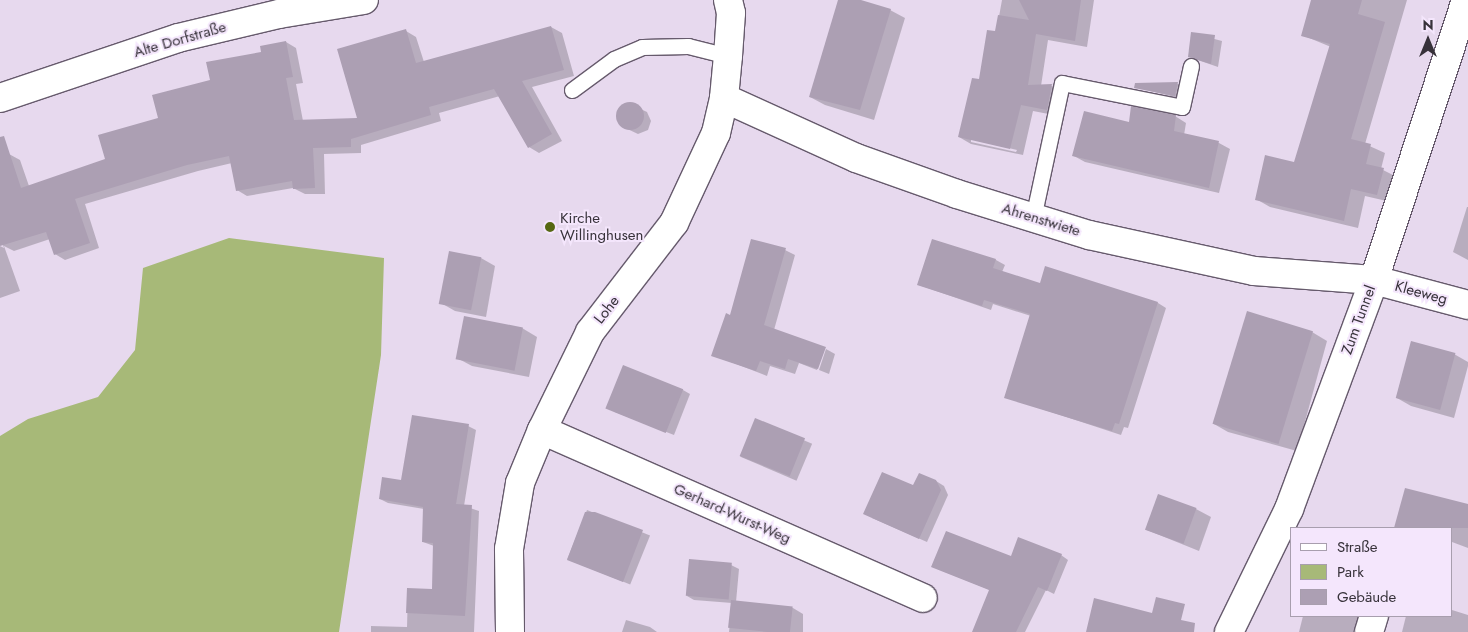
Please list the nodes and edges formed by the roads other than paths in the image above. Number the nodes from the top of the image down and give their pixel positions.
1 (364, 0) edge
2 (728, 0) edge
3 (1466, 0) edge
4 (728, 56) junction
5 (1191, 66) dead end
6 (572, 90) dead end
7 (0, 98) edge
8 (724, 98) junction
9 (1033, 218) junction
10 (1374, 280) junction
11 (1468, 305) edge
12 (542, 430) junction
13 (922, 598) dead end
14 (1374, 617) edge
15 (510, 632) edge
16 (1229, 632) edge
17 (1369, 632) edge

1 - 7 street, Alte Dorfstraße
2 - 4 street, Lohe
3 - 10 street, Zum Tunnel
4 - 6 lane
4 - 8 street, Lohe
5 - 9 lane
8 - 9 street, Ahrenstwiete
8 - 12 street, Lohe
9 - 10 street, Ahrenstwiete
10 - 11 street, Kleeweg
10 - 16 street, Zum Tunnel
12 - 13 street, Gerhard-Wurst-Weg
12 - 15 street, Lohe
14 - 17 street

